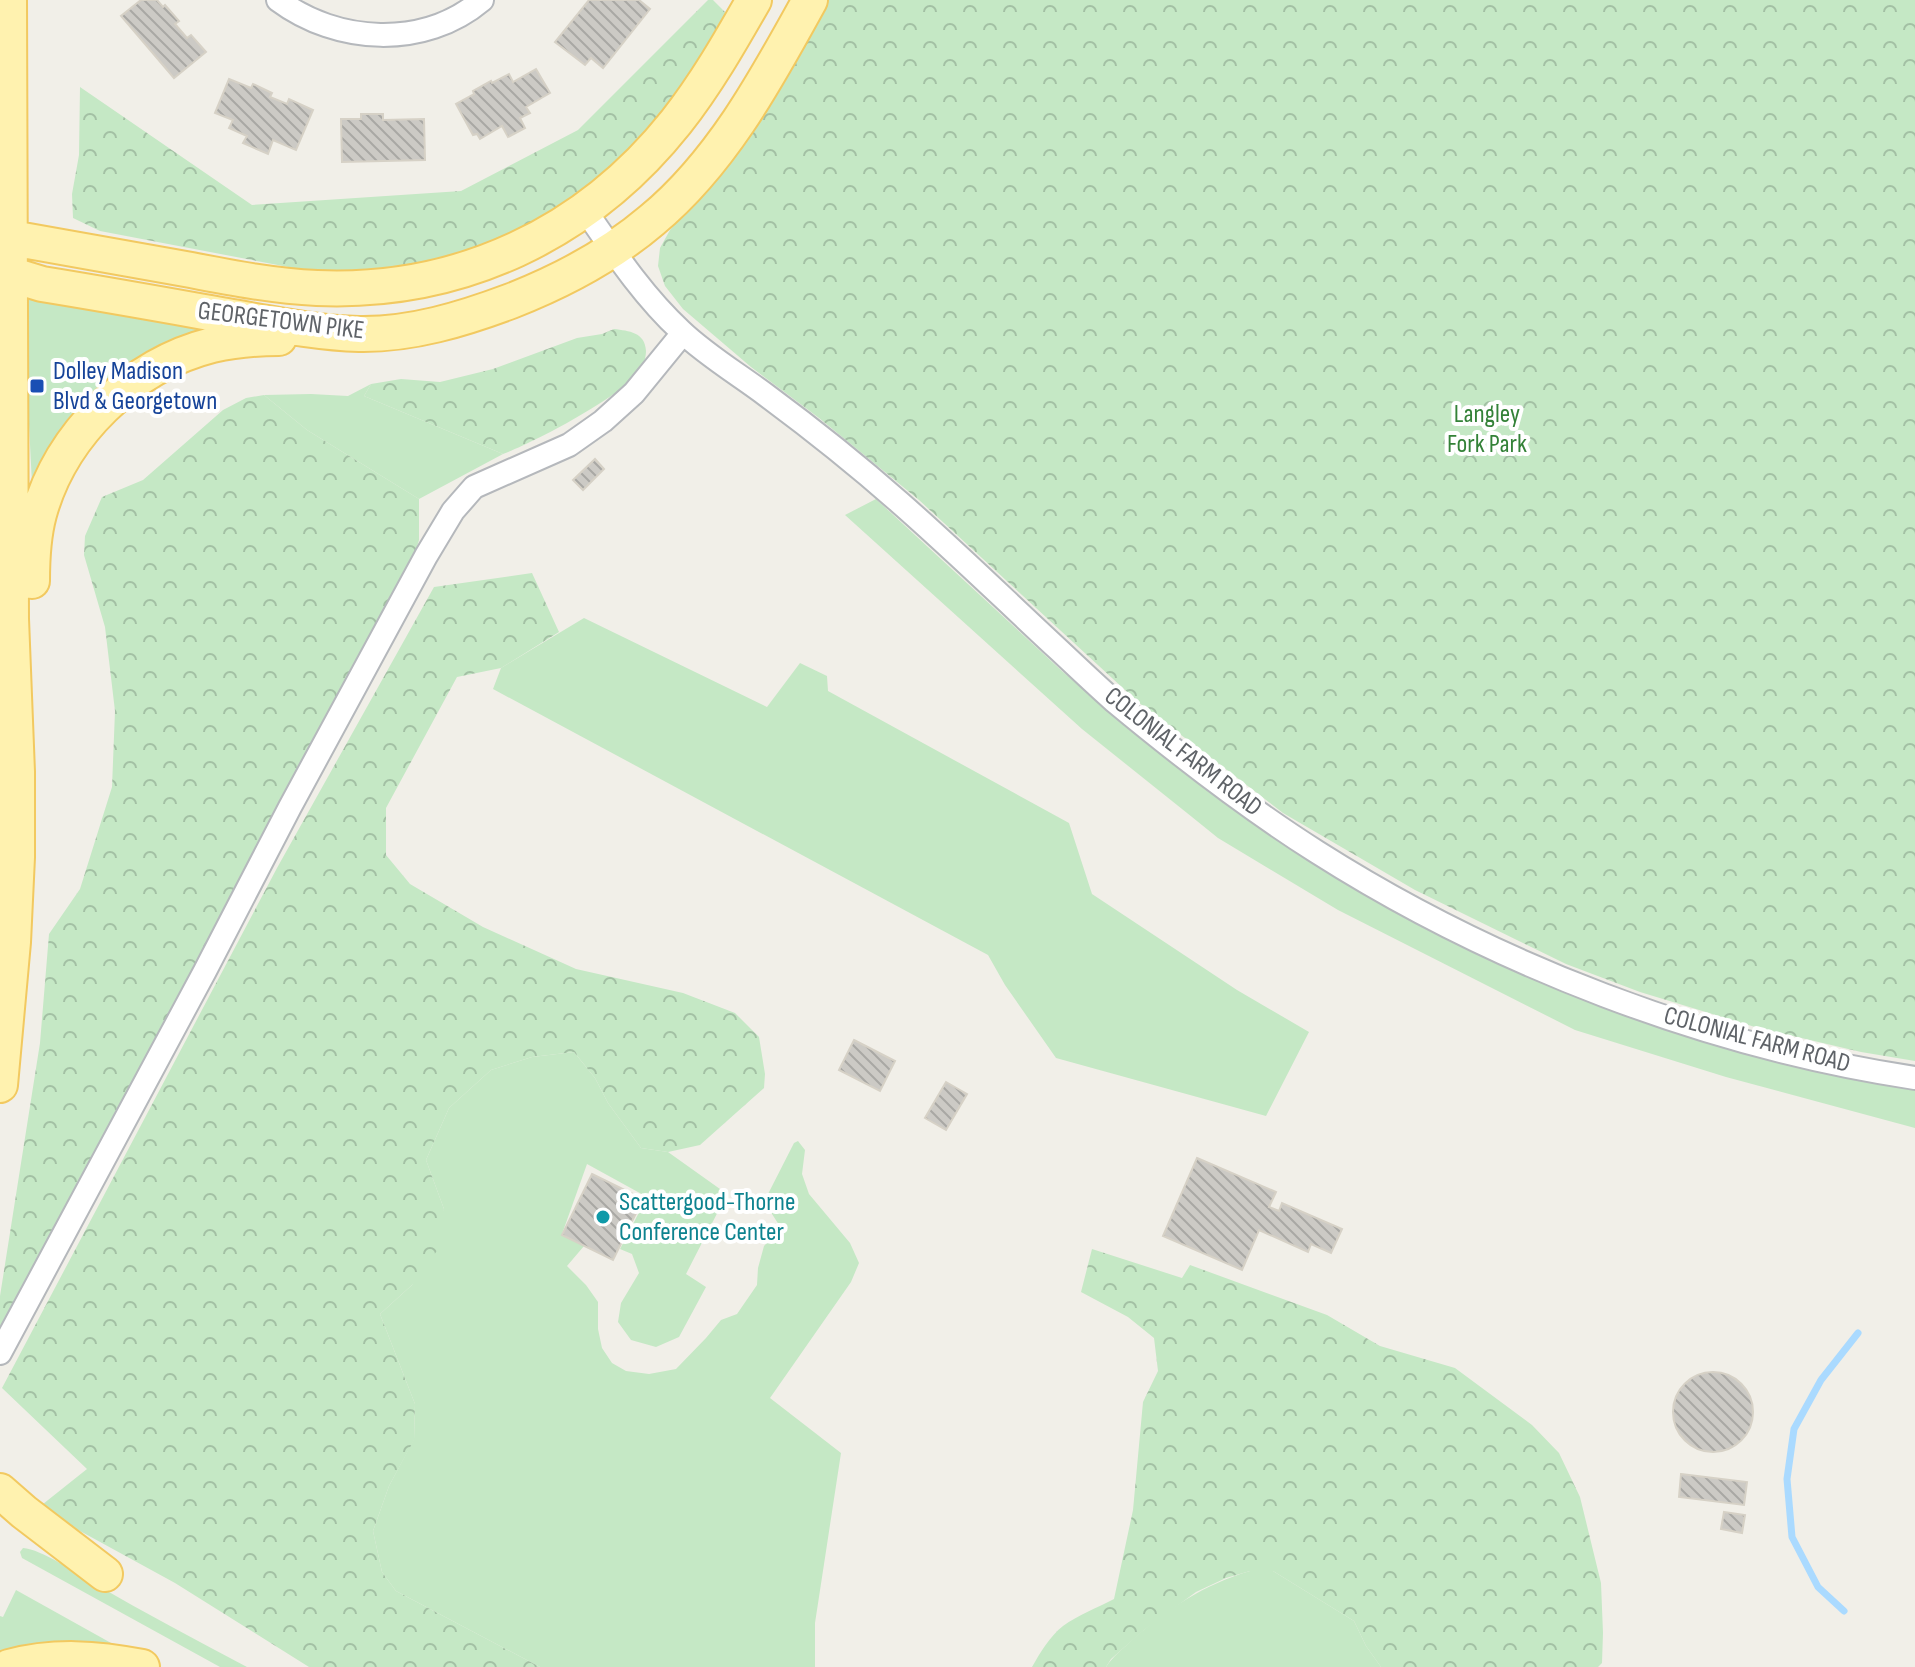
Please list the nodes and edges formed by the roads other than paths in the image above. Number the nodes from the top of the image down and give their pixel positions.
1 (9, 0) edge
2 (278, 0) edge
3 (482, 0) edge
4 (754, 0) edge
5 (810, 0) edge
6 (585, 210) junction
7 (612, 250) junction
8 (5, 253) edge
9 (683, 333) junction
10 (358, 334) junction
11 (17, 772) junction
12 (1915, 1078) edge
13 (0, 1085) edge
14 (0, 1353) edge
15 (0, 1491) edge
16 (105, 1574) dead end
17 (9, 1667) edge
18 (142, 1667) edge

1 - 8 main road
2 - 3 street
4 - 6 main road, GEORGETOWN PIKE
5 - 7 main road, GEORGETOWN PIKE
6 - 7 street, COLONIAL FARM ROAD
6 - 8 main road, GEORGETOWN PIKE
7 - 9 street, COLONIAL FARM ROAD
7 - 10 main road, GEORGETOWN PIKE
8 - 10 main road, GEORGETOWN PIKE
8 - 11 main road
9 - 12 street, COLONIAL FARM ROAD
9 - 14 street
10 - 11 main road
11 - 13 main road
15 - 16 main road
17 - 18 main road

